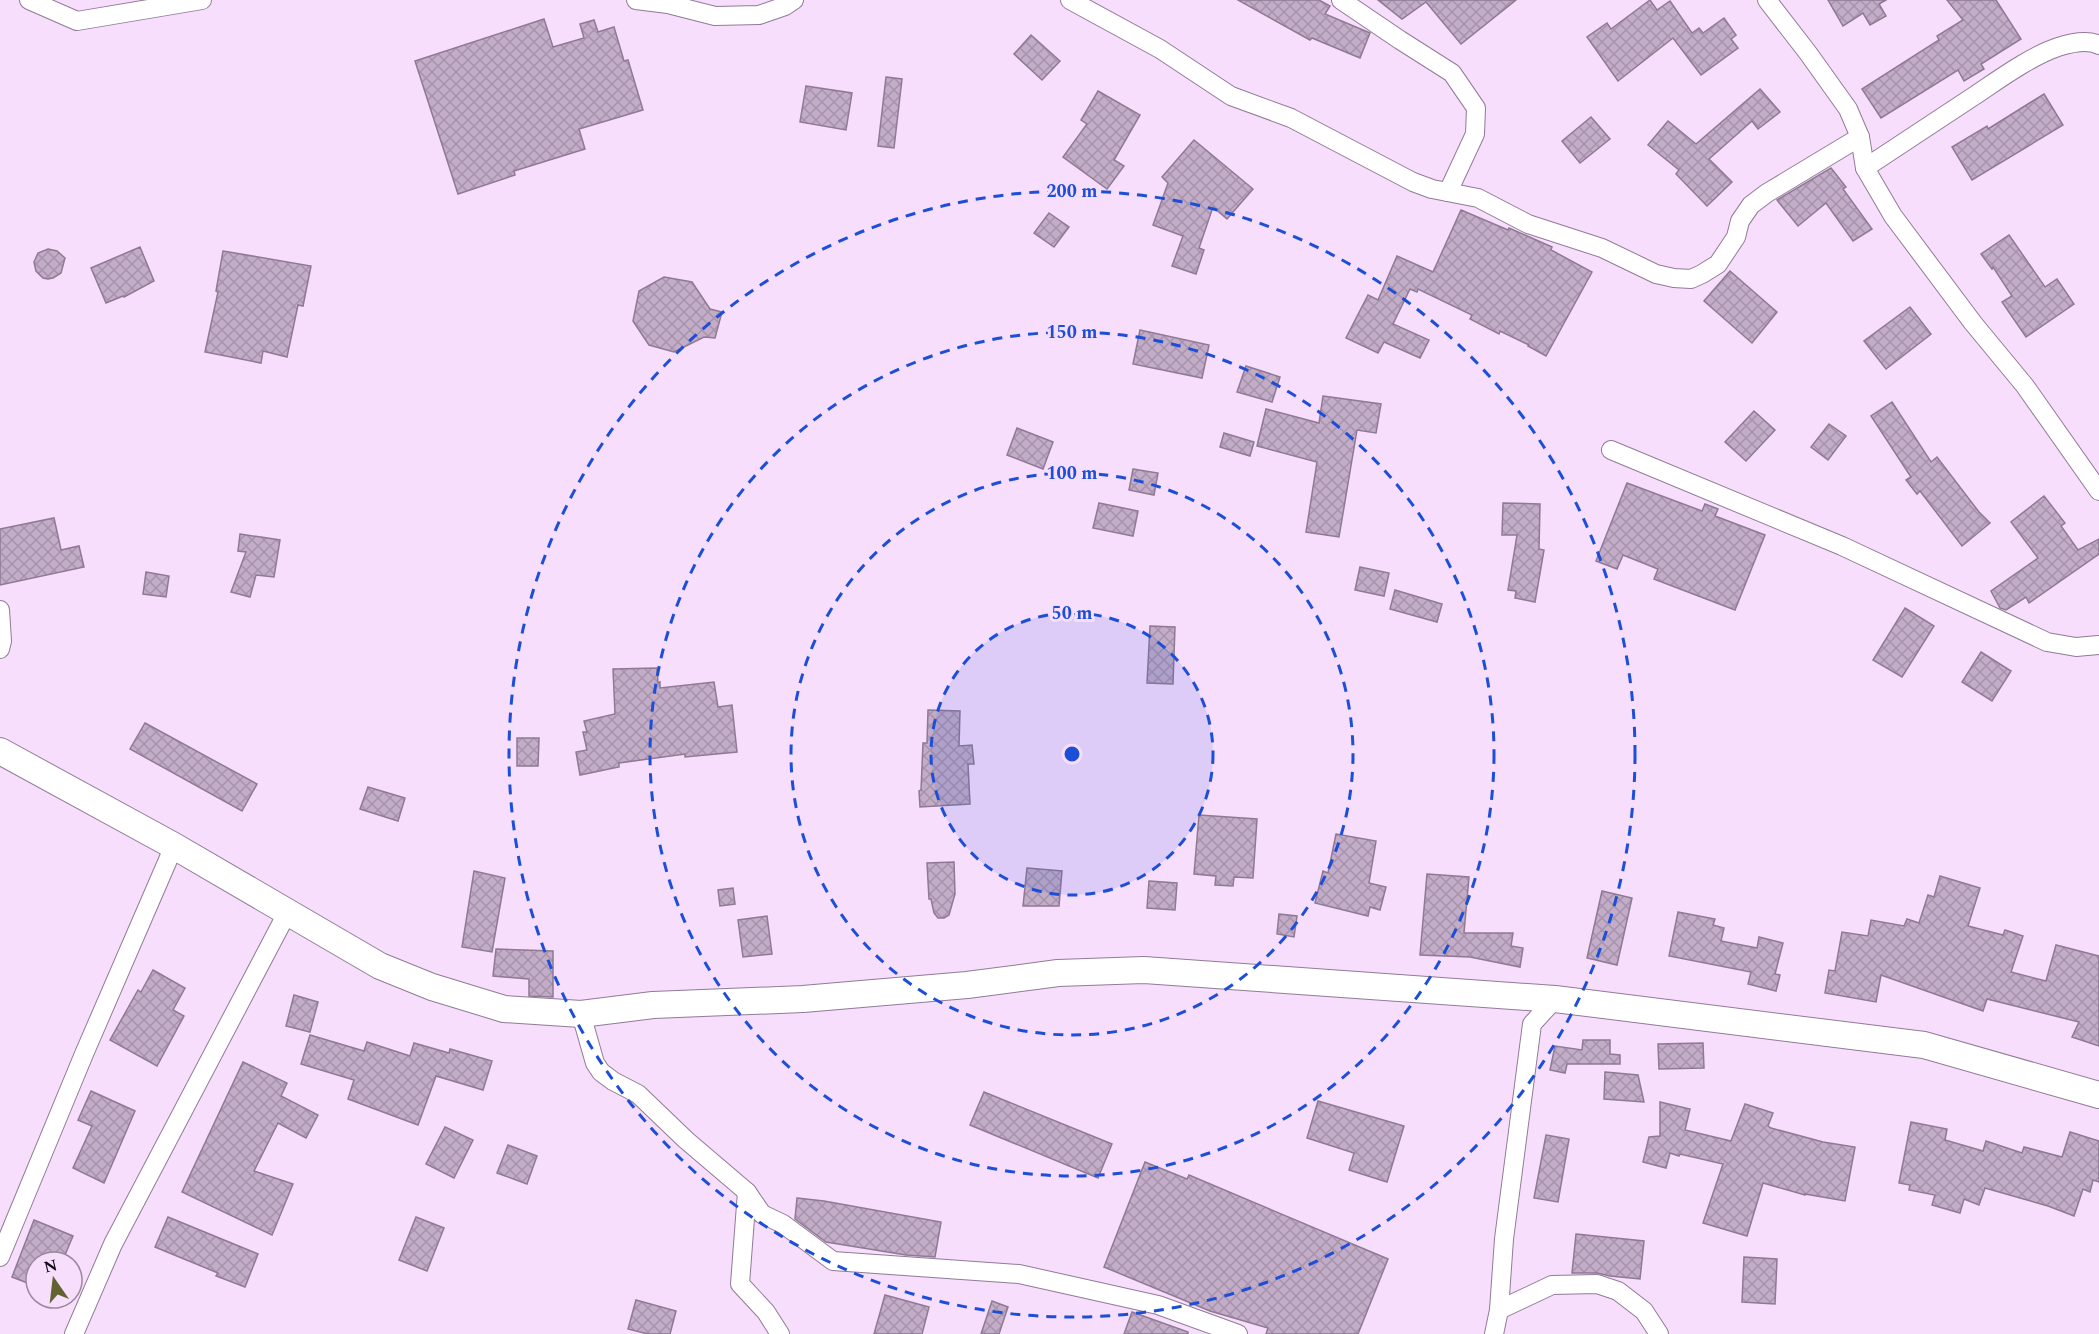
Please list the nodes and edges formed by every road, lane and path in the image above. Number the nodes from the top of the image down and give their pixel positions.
1 (29, 0) edge
2 (202, 0) edge
3 (636, 0) edge
4 (794, 0) edge
5 (1070, 0) edge
6 (1341, 0) edge
7 (1767, 0) edge
8 (2096, 40) edge
9 (1860, 137) junction
10 (1865, 168) junction
11 (1448, 192) junction
12 (1611, 450) dead end
13 (2099, 491) edge
14 (0, 610) edge
15 (2099, 645) edge
16 (0, 649) edge
17 (0, 751) edge
18 (174, 846) junction
19 (287, 913) junction
20 (1556, 999) junction
21 (581, 1014) junction
22 (2099, 1095) edge
23 (747, 1192) junction
24 (0, 1257) edge
25 (1499, 1310) junction
26 (74, 1334) edge
27 (780, 1334) edge
28 (1238, 1334) edge
29 (1494, 1334) edge
30 (1659, 1334) edge

1 - 2 street
3 - 4 street
5 - 11 street
6 - 11 street
7 - 9 street
8 - 10 street
9 - 10 street
9 - 11 street
10 - 13 street
12 - 15 street
14 - 16 street
17 - 18 main road
18 - 19 main road
18 - 24 street
19 - 21 main road
19 - 26 street
20 - 21 main road
20 - 22 main road
20 - 25 street
21 - 23 street
23 - 27 street
23 - 28 street
25 - 29 street
25 - 30 street

